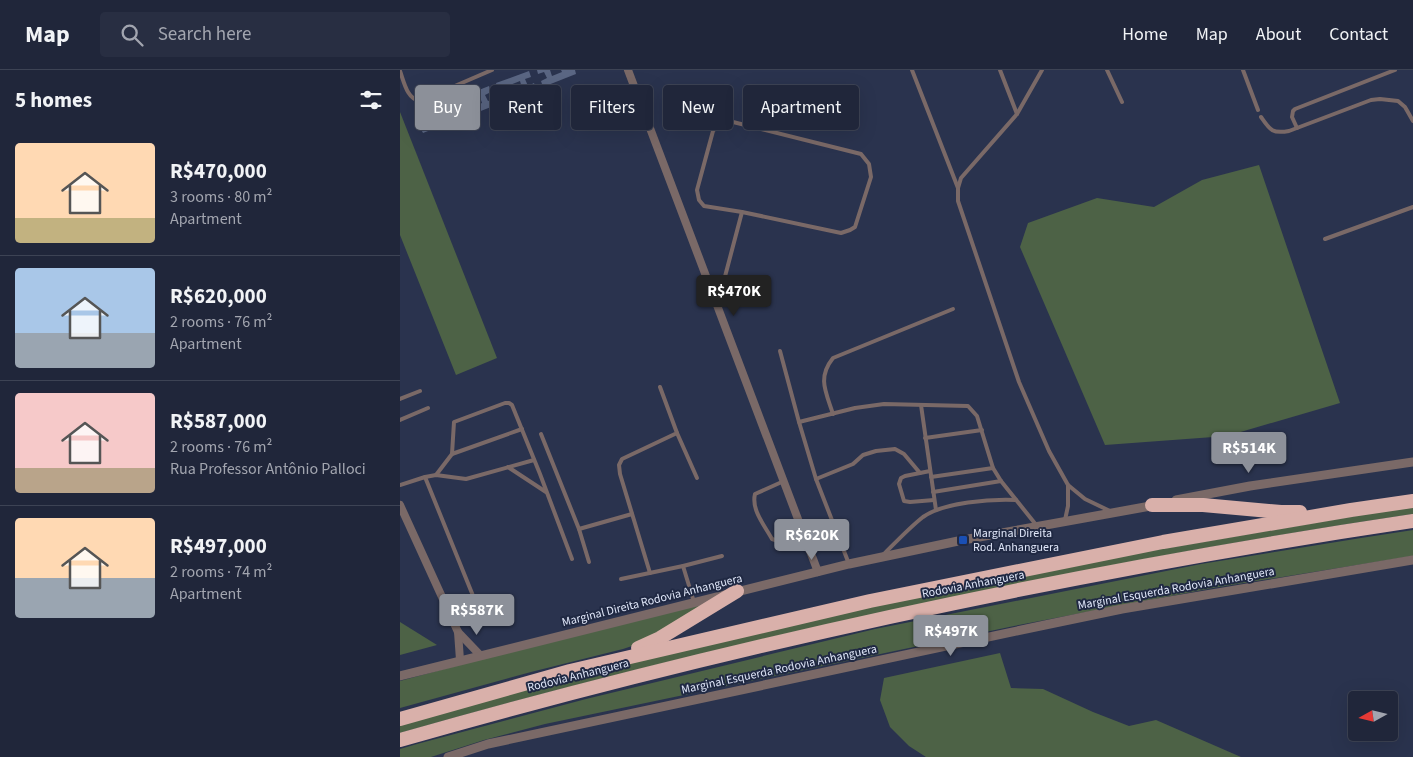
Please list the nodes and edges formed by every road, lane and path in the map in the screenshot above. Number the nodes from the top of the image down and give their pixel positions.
1 (492, 70) edge
2 (628, 70) edge
3 (912, 70) edge
4 (1000, 70) edge
5 (1042, 70) edge
6 (1107, 70) edge
7 (1243, 70) edge
8 (1395, 70) edge
9 (400, 71) edge
10 (1122, 102) dead end
11 (1258, 110) dead end
12 (1017, 114) junction
13 (1261, 117) dead end
14 (1413, 121) edge
15 (1297, 128) junction
16 (958, 188) junction
17 (1413, 207) edge
18 (742, 212) junction
19 (1325, 239) dead end
20 (717, 306) junction
21 (953, 309) dead end
22 (780, 351) dead end
23 (660, 387) dead end
24 (420, 391) dead end
25 (400, 399) edge
26 (921, 405) junction
27 (428, 408) dead end
28 (833, 414) junction
29 (400, 420) edge
30 (799, 422) junction
31 (522, 428) junction
32 (982, 430) junction
33 (677, 433) junction
34 (541, 434) dead end
35 (925, 438) junction
36 (452, 454) junction
37 (534, 460) junction
38 (1413, 462) edge
39 (508, 467) junction
40 (994, 468) junction
41 (920, 473) junction
42 (930, 474) junction
43 (436, 475) junction
44 (425, 477) junction
45 (697, 478) dead end
46 (816, 479) junction
47 (1001, 480) junction
48 (784, 481) junction
49 (400, 485) edge
50 (1068, 485) junction
51 (933, 492) junction
52 (546, 493) junction
53 (934, 500) junction
54 (1017, 500) junction
55 (1413, 501) edge
56 (400, 505) edge
57 (1152, 506) junction
58 (936, 510) junction
59 (1351, 510) junction
60 (1112, 512) junction
61 (632, 514) junction
62 (1065, 520) junction
63 (1413, 521) edge
64 (1037, 526) junction
65 (579, 529) junction
66 (806, 538) junction
67 (722, 556) dead end
68 (880, 558) junction
69 (572, 559) dead end
70 (1413, 560) edge
71 (589, 562) dead end
72 (849, 564) junction
73 (684, 566) junction
74 (818, 572) junction
75 (650, 573) junction
76 (621, 579) dead end
77 (737, 591) junction
78 (694, 602) junction
79 (482, 618) dead end
80 (458, 632) junction
81 (480, 655) junction
82 (460, 660) junction
83 (570, 671) junction
84 (400, 676) edge
85 (400, 719) edge
86 (400, 740) edge
87 (448, 757) edge

1 - 9 lane
2 - 20 street
3 - 16 lane
4 - 12 lane
5 - 12 lane
6 - 10 lane
7 - 11 lane
8 - 15 lane
12 - 16 lane
13 - 15 lane
14 - 15 lane
16 - 50 lane
17 - 19 lane
18 - 18 lane
18 - 20 lane
20 - 48 street
21 - 28 lane
22 - 30 lane
23 - 33 lane
24 - 25 lane
26 - 28 lane
26 - 32 lane
26 - 35 lane
27 - 29 lane
28 - 30 lane
30 - 46 lane
31 - 36 lane
31 - 36 lane
31 - 37 lane
32 - 35 lane
32 - 40 lane
33 - 45 lane
33 - 61 lane
34 - 65 lane
35 - 42 lane
36 - 43 lane
37 - 39 lane
37 - 52 lane
38 - 57 street, Marginal Direita Rodovia Anhanguera
39 - 43 lane
39 - 52 lane
40 - 42 lane
40 - 47 lane
41 - 42 lane
41 - 46 lane
41 - 53 lane
42 - 51 lane
43 - 44 lane
44 - 49 lane
44 - 79 lane
46 - 72 lane
47 - 51 lane
47 - 54 lane
48 - 66 street
48 - 66 lane
50 - 60 lane
50 - 62 lane
51 - 53 lane
52 - 69 lane
53 - 58 lane
54 - 58 lane
54 - 64 lane
55 - 59 highway, Rodovia Anhanguera
56 - 80 street
57 - 59 highway
57 - 60 street, Marginal Direita Rodovia Anhanguera
58 - 68 lane
59 - 83 highway, Rodovia Anhanguera
60 - 62 street, Marginal Direita Rodovia Anhanguera
61 - 65 lane
61 - 75 lane
62 - 64 street, Marginal Direita Rodovia Anhanguera
63 - 86 highway, Rodovia Anhanguera
64 - 68 street, Marginal Direita Rodovia Anhanguera
65 - 71 lane
66 - 74 street
67 - 73 lane
68 - 72 street, Marginal Direita Rodovia Anhanguera
70 - 87 street, Marginal Esquerda Rodovia Anhanguera
72 - 74 street, Marginal Direita Rodovia Anhanguera
73 - 75 lane
73 - 78 lane
74 - 77 street, Marginal Direita Rodovia Anhanguera
75 - 76 lane
77 - 78 street, Marginal Direita Rodovia Anhanguera
77 - 83 highway
78 - 81 street, Marginal Direita Rodovia Anhanguera
80 - 81 street
80 - 82 street
81 - 82 street, Marginal Direita Rodovia Anhanguera
82 - 84 street, Marginal Direita Rodovia Anhanguera
83 - 85 highway, Rodovia Anhanguera

